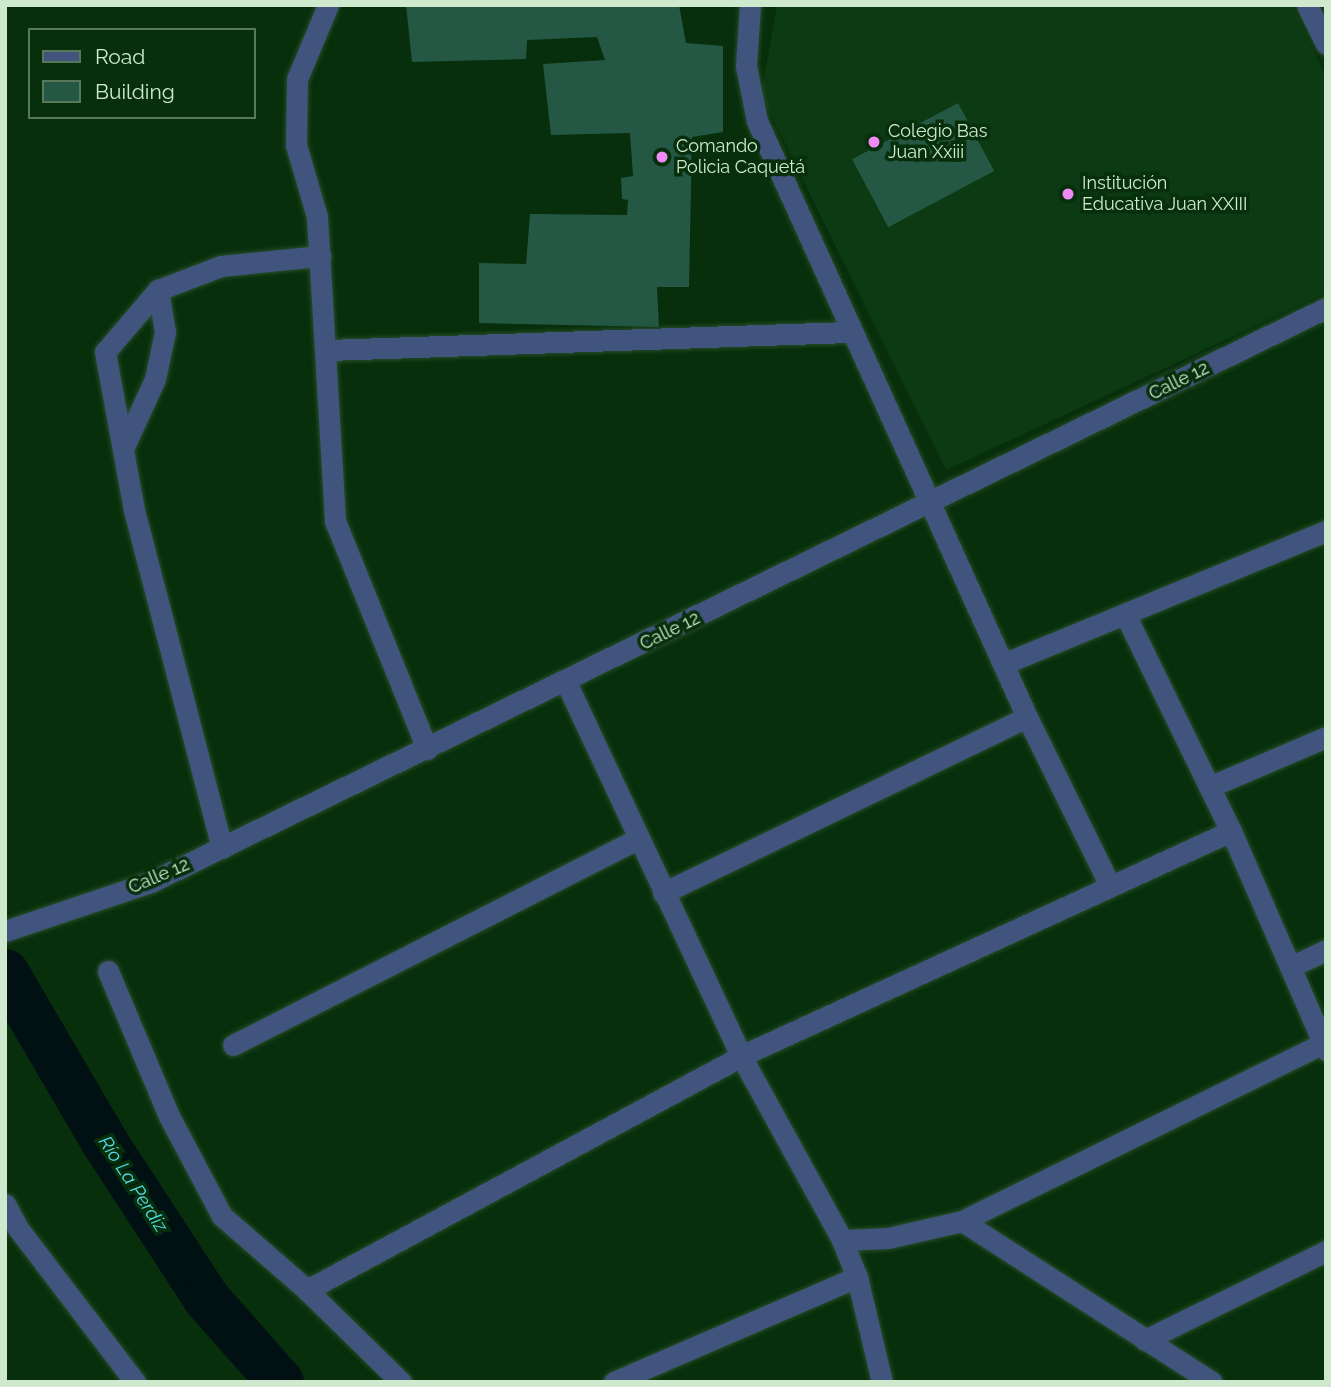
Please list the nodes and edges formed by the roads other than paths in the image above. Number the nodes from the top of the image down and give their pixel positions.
1 (328, 5) edge
2 (750, 5) edge
3 (1307, 5) edge
4 (1326, 44) edge
5 (320, 256) junction
6 (158, 290) junction
7 (1326, 308) edge
8 (849, 332) junction
9 (328, 350) junction
10 (123, 449) junction
11 (933, 502) junction
12 (1326, 531) edge
13 (1125, 614) junction
14 (1003, 664) junction
15 (566, 682) junction
16 (1027, 717) junction
17 (1326, 737) edge
18 (427, 749) junction
19 (1209, 787) junction
20 (1231, 831) junction
21 (637, 839) junction
22 (222, 848) junction
23 (1110, 886) junction
24 (663, 893) junction
25 (5, 932) edge
26 (1326, 950) edge
27 (1290, 967) junction
28 (107, 971) dead end
29 (233, 1045) dead end
30 (1324, 1046) edge
31 (741, 1056) junction
32 (5, 1205) edge
33 (962, 1221) junction
34 (842, 1240) junction
35 (1326, 1251) edge
36 (858, 1277) junction
37 (307, 1290) junction
38 (1145, 1340) junction
39 (135, 1382) edge
40 (401, 1382) edge
41 (614, 1382) edge
42 (882, 1382) edge
43 (1212, 1382) edge

1 - 5 street
2 - 8 street
3 - 4 street
5 - 6 street
5 - 9 street
6 - 10 street
6 - 10 street
7 - 11 street, Calle 12
8 - 9 street
8 - 11 street
9 - 18 street
10 - 22 street
11 - 14 street
11 - 15 street, Calle 12
12 - 13 street
13 - 14 street
13 - 19 street
14 - 16 street
15 - 18 street, Calle 12
15 - 21 street
16 - 23 street
16 - 24 street
17 - 19 street
18 - 22 street, Calle 12
19 - 20 street
20 - 23 street
20 - 27 street
21 - 24 street
21 - 29 street
22 - 25 street, Calle 12
23 - 31 street
24 - 31 street
26 - 27 street
27 - 30 street
28 - 37 street
30 - 33 street
31 - 34 street
31 - 37 street
32 - 39 street
33 - 34 street
33 - 38 street
34 - 36 street
35 - 38 street
36 - 41 street
36 - 42 street
37 - 40 street
38 - 43 street

